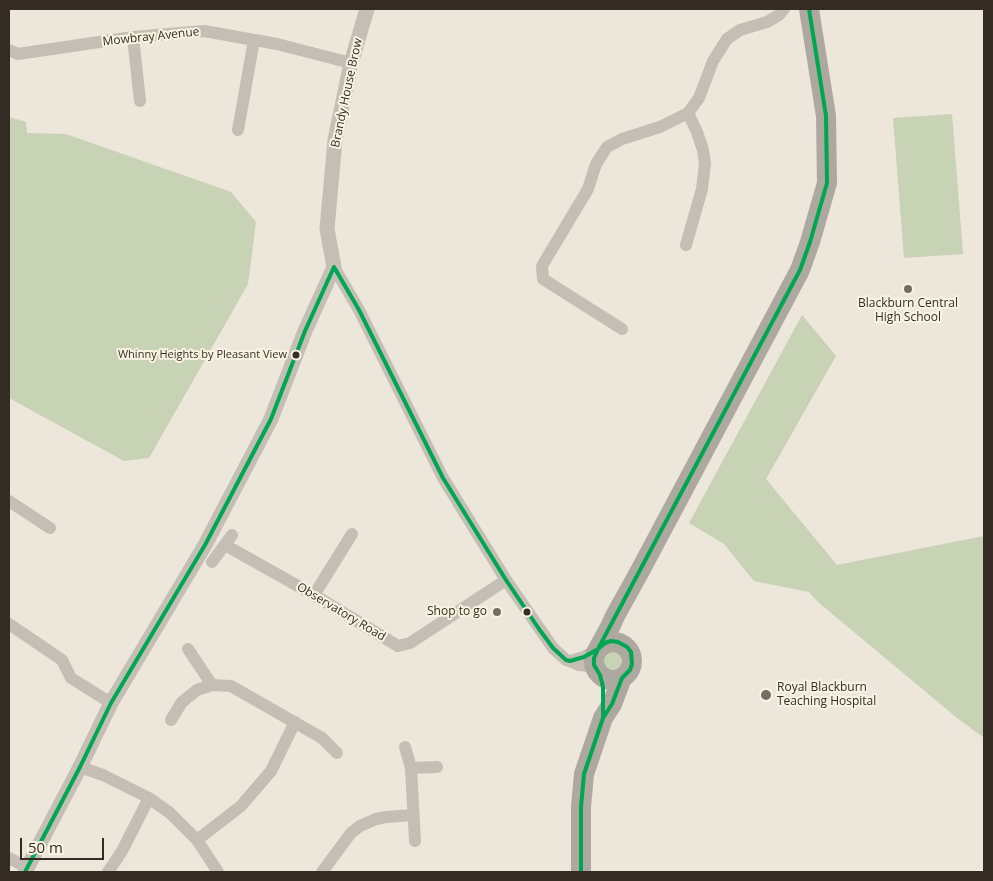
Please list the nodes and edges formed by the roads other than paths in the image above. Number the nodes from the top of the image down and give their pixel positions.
1 (367, 9) edge
2 (784, 9) edge
3 (809, 9) edge
4 (133, 37) junction
5 (254, 40) junction
6 (9, 50) edge
7 (351, 63) junction
8 (140, 101) dead end
9 (688, 113) junction
10 (238, 130) dead end
11 (686, 245) dead end
12 (334, 267) junction
13 (622, 329) dead end
14 (9, 501) edge
15 (50, 528) dead end
16 (352, 534) dead end
17 (212, 562) dead end
18 (506, 580) junction
19 (314, 595) junction
20 (620, 607) junction
21 (10, 630) edge
22 (627, 647) junction
23 (599, 648) junction
24 (188, 649) dead end
25 (570, 661) junction
26 (598, 673) junction
27 (622, 678) junction
28 (212, 685) junction
29 (111, 703) junction
30 (603, 718) junction
31 (171, 720) dead end
32 (295, 722) junction
33 (405, 747) dead end
34 (337, 753) dead end
35 (437, 766) dead end
36 (80, 767) junction
37 (411, 768) junction
38 (149, 798) junction
39 (413, 815) junction
40 (197, 840) junction
41 (415, 841) dead end
42 (9, 858) edge
43 (26, 870) edge
44 (108, 872) edge
45 (218, 872) edge
46 (322, 872) edge
47 (581, 872) edge

1 - 7 street, Brandy House Brow
2 - 9 street
3 - 20 highway
4 - 5 street, Mowbray Avenue
4 - 6 street, Mowbray Avenue
4 - 8 street
5 - 7 street, Mowbray Avenue
5 - 10 street
7 - 12 street, Brandy House Brow
9 - 11 street
9 - 13 street
12 - 18 street
12 - 29 street
14 - 15 street
16 - 19 street
17 - 19 street, Observatory Road
18 - 19 street, Observatory Road
18 - 25 street
20 - 22 highway
20 - 23 highway
21 - 29 street
22 - 23 highway
22 - 27 highway
23 - 25 street
23 - 26 highway
24 - 28 street
25 - 26 street
26 - 27 highway
26 - 30 highway
27 - 30 highway
28 - 31 street
28 - 32 street
29 - 36 street
30 - 47 highway
32 - 34 street
32 - 40 street
33 - 37 street
35 - 37 street
36 - 38 street
36 - 43 street
37 - 39 street
38 - 40 street
38 - 44 street
39 - 41 street
39 - 46 street
40 - 45 street
42 - 43 street

